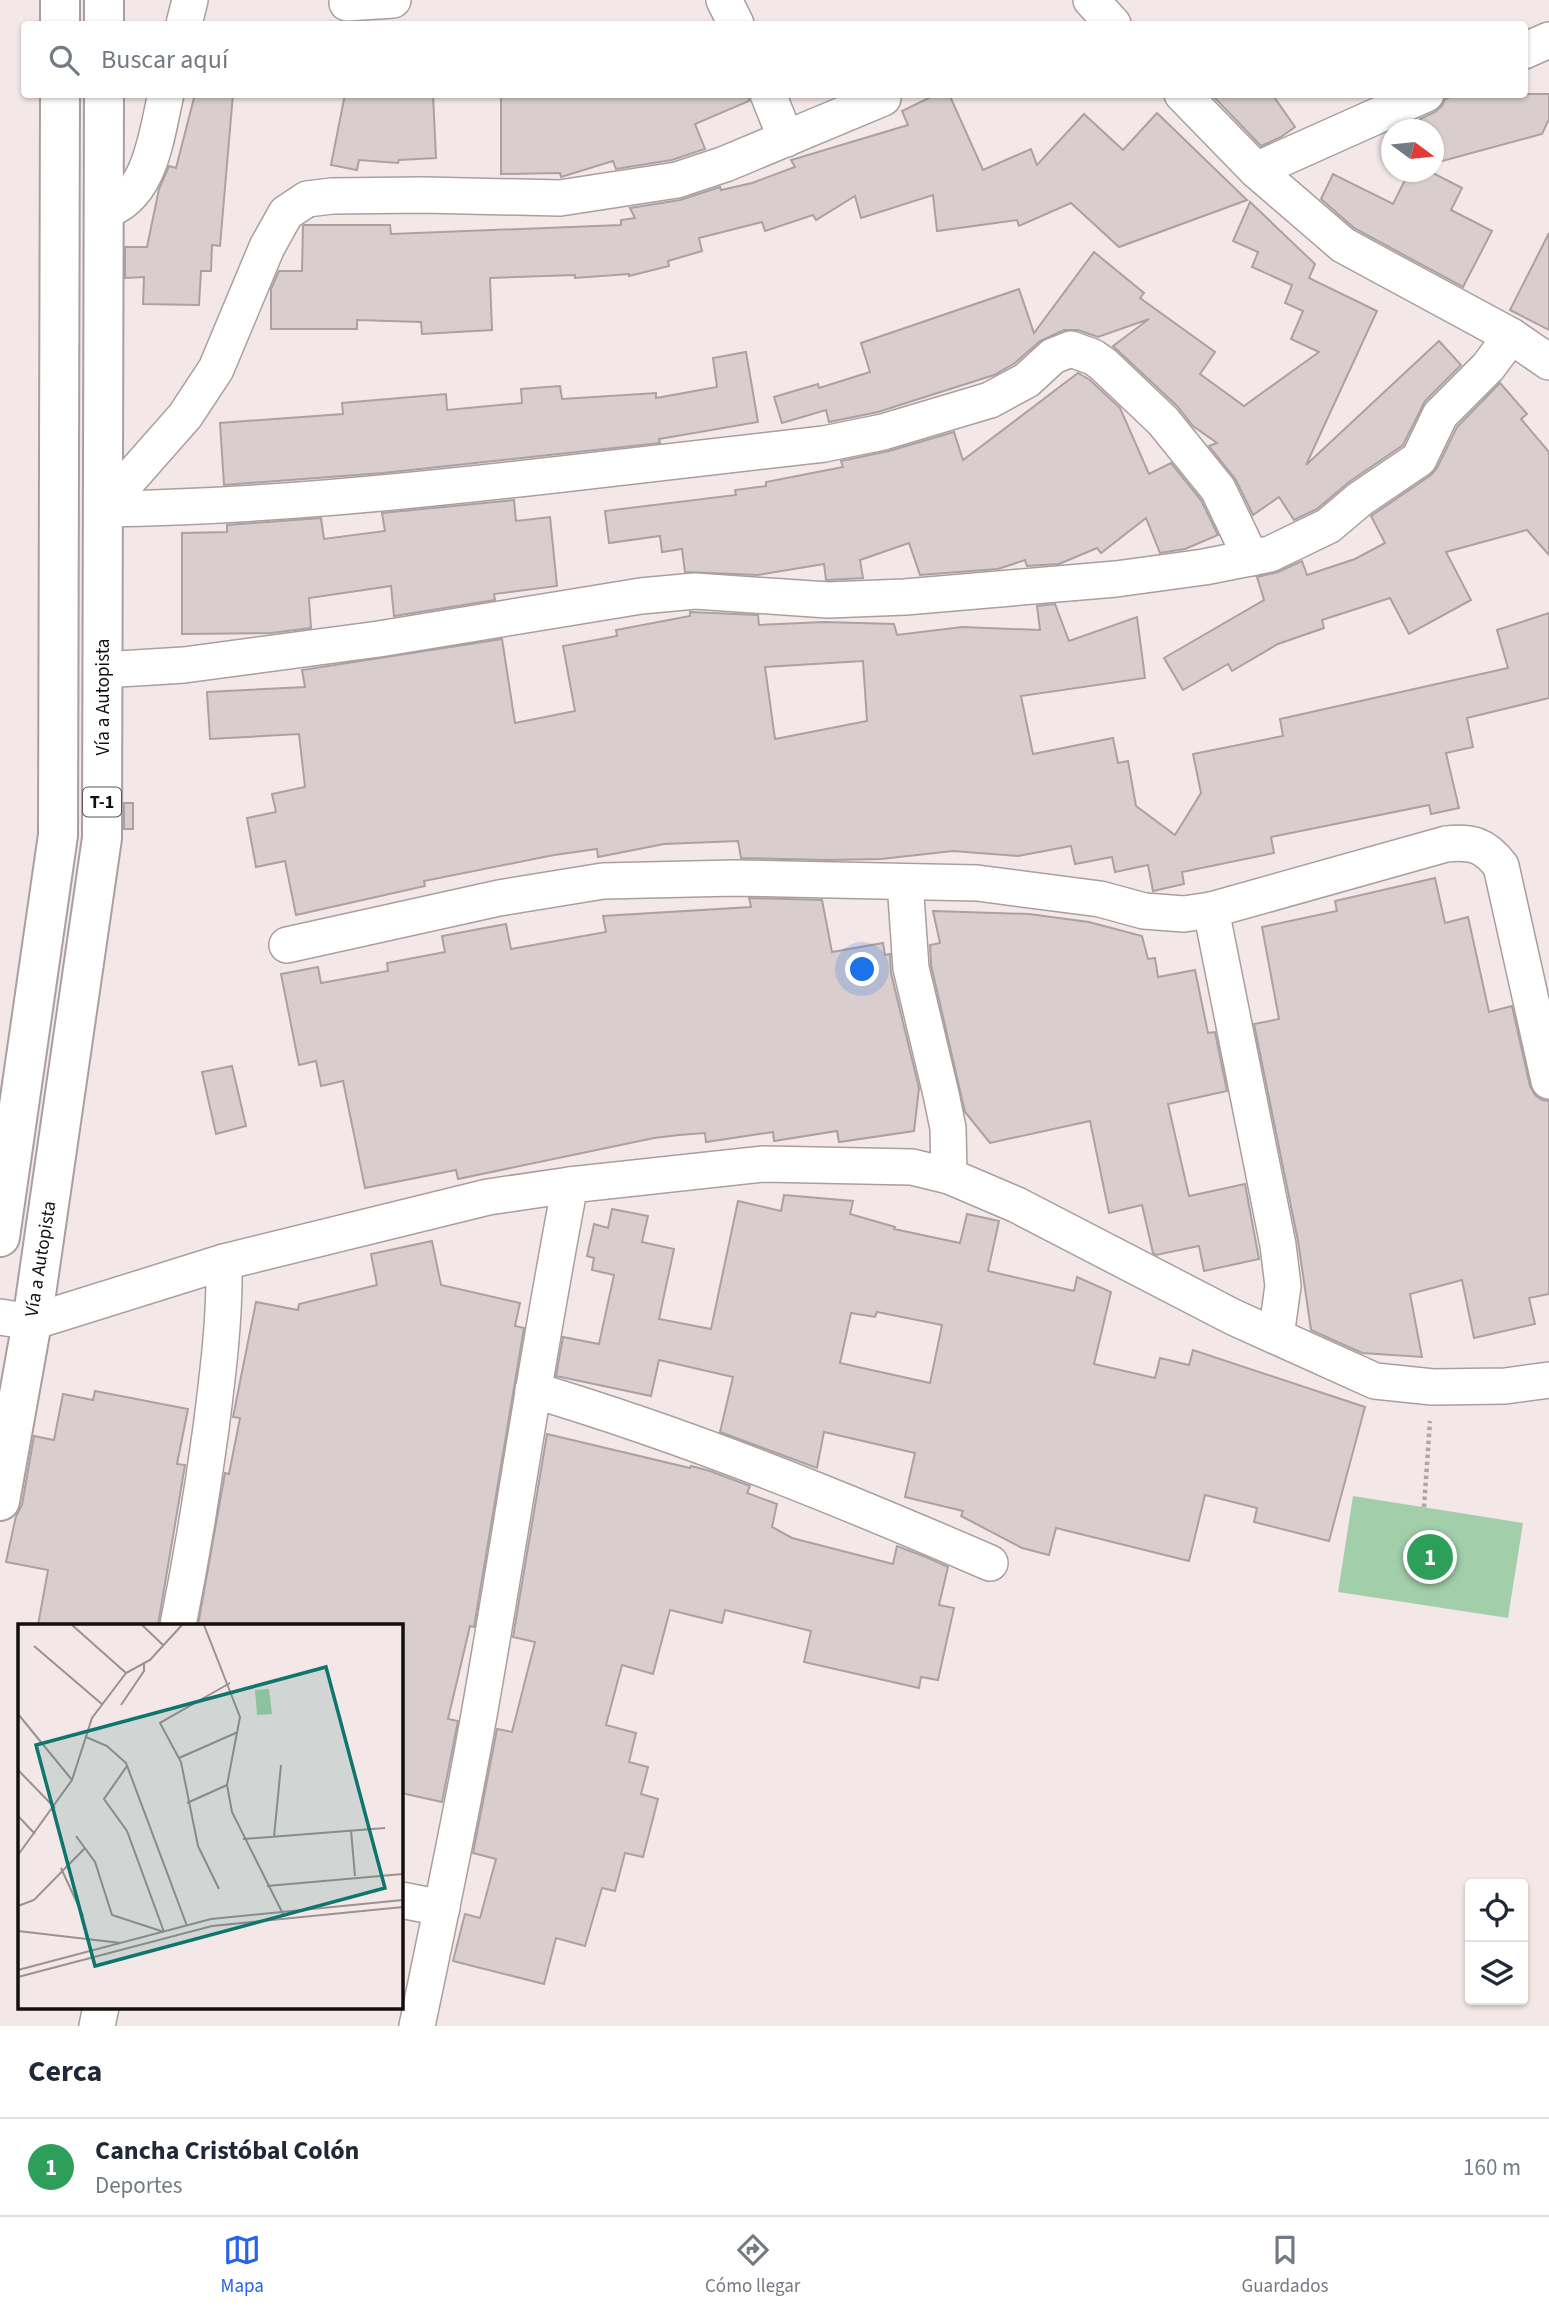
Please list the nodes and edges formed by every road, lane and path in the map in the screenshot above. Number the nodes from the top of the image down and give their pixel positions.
1 (60, 0) edge
2 (104, 0) edge
3 (190, 0) edge
4 (393, 0) edge
5 (724, 0) edge
6 (346, 3) dead end
7 (60, 21) edge
8 (104, 21) edge
9 (185, 21) edge
10 (734, 21) edge
11 (1549, 40) edge
12 (1528, 49) edge
13 (60, 98) edge
14 (104, 98) edge
15 (165, 98) edge
16 (770, 98) edge
17 (883, 98) dead end
18 (1186, 98) edge
19 (1417, 98) edge
20 (786, 139) junction
21 (1256, 170) junction
22 (104, 211) junction
23 (1511, 336) junction
24 (1549, 362) edge
25 (103, 509) junction
26 (1251, 558) junction
27 (103, 670) junction
28 (905, 882) junction
29 (1211, 910) junction
30 (287, 945) dead end
31 (1549, 1081) edge
32 (949, 1176) junction
33 (570, 1185) junction
34 (0, 1237) edge
35 (224, 1262) junction
36 (16, 1319) edge
37 (1276, 1336) junction
38 (1549, 1380) edge
39 (1433, 1387) junction
40 (533, 1390) junction
41 (0, 1501) edge
42 (1424, 1507) dead end
43 (990, 1563) dead end
44 (178, 1624) edge
45 (402, 1900) edge
46 (442, 1908) junction
47 (101, 2008) edge
48 (97, 2026) edge
49 (417, 2026) edge

1 - 7 highway
2 - 8 highway
3 - 9 street
4 - 6 street
5 - 10 street
11 - 12 street
13 - 34 highway, T-1
14 - 22 highway, Vía a Autopista / T-1
15 - 22 street
16 - 20 street
17 - 20 street
18 - 21 street
19 - 21 street
20 - 25 street
21 - 23 street
22 - 25 highway, Vía a Autopista / T-1
23 - 24 street
23 - 26 street
25 - 26 street
25 - 27 highway, Vía a Autopista / T-1
26 - 27 street
27 - 36 highway, Vía a Autopista / T-1
28 - 29 street
28 - 30 street
28 - 32 street
29 - 31 street
29 - 37 street
32 - 33 street
32 - 37 street
33 - 35 street
33 - 40 street
35 - 36 street
35 - 44 street
36 - 41 highway, Vía a Autopista / T-1
37 - 39 street
38 - 39 street
39 - 42 path
40 - 43 street
40 - 46 street
45 - 46 street
46 - 49 street
47 - 48 street

